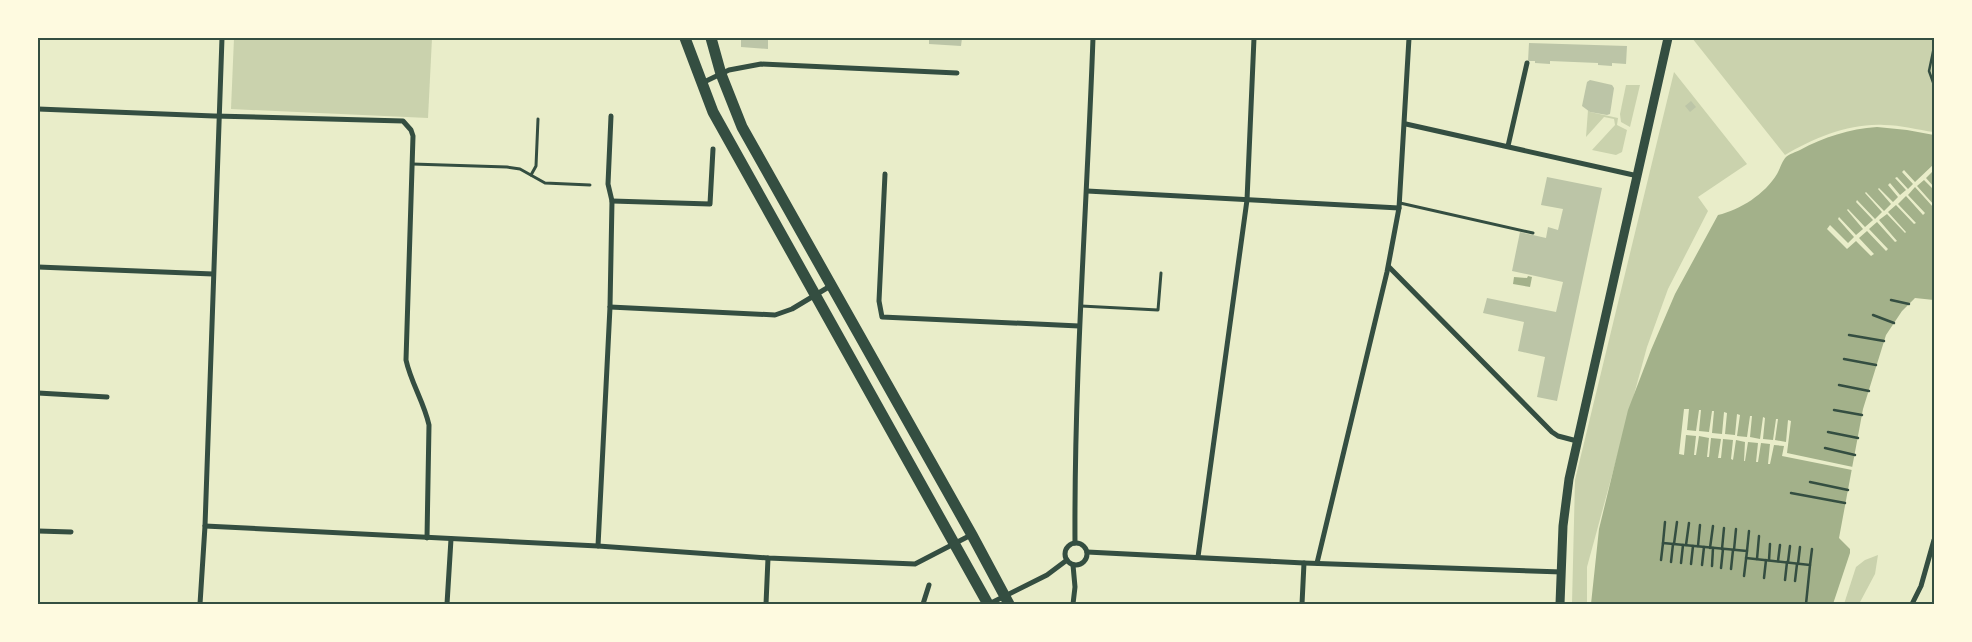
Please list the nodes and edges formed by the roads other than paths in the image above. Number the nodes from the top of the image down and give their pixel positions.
1 (222, 38) edge
2 (685, 38) edge
3 (710, 38) edge
4 (1093, 38) edge
5 (1254, 38) edge
6 (1409, 38) edge
7 (1668, 38) edge
8 (1527, 63) dead end
9 (957, 73) dead end
10 (720, 74) junction
11 (702, 83) junction
12 (38, 108) edge
13 (218, 116) junction
14 (611, 116) dead end
15 (538, 120) dead end
16 (1406, 124) junction
17 (1508, 146) junction
18 (713, 149) dead end
19 (412, 164) junction
20 (885, 174) dead end
21 (531, 175) junction
22 (1638, 176) junction
23 (590, 185) dead end
24 (1087, 191) junction
25 (1247, 200) junction
26 (612, 201) junction
27 (1400, 205) junction
28 (1533, 233) dead end
29 (38, 266) edge
30 (1389, 267) junction
31 (1161, 273) dead end
32 (213, 274) junction
33 (832, 285) junction
34 (816, 295) junction
35 (1080, 306) junction
36 (610, 307) junction
37 (1079, 326) junction
38 (38, 393) edge
39 (107, 397) dead end
40 (1577, 441) junction
41 (204, 526) junction
42 (38, 531) edge
43 (71, 532) dead end
44 (972, 535) junction
45 (427, 538) junction
46 (451, 539) junction
47 (1934, 540) edge
48 (1075, 542) junction
49 (955, 544) junction
50 (598, 546) junction
51 (1087, 552) junction
52 (1198, 557) junction
53 (768, 558) junction
54 (1066, 560) junction
55 (1304, 563) junction
56 (1317, 563) junction
57 (1072, 565) junction
58 (1562, 572) junction
59 (929, 585) dead end
60 (1007, 600) edge
61 (200, 604) edge
62 (447, 604) edge
63 (766, 604) edge
64 (923, 604) edge
65 (989, 604) edge
66 (1074, 604) edge
67 (1302, 604) edge
68 (1560, 604) edge
69 (1912, 604) edge

1 - 13 street
2 - 11 main road
3 - 10 main road
4 - 24 street
5 - 25 street
6 - 16 street
7 - 22 street
8 - 17 street
9 - 10 street
10 - 11 street
10 - 33 main road
11 - 34 main road
12 - 13 street
13 - 19 street
13 - 32 street
14 - 26 street
15 - 21 lane
16 - 17 street
16 - 27 street
17 - 22 street
18 - 26 street
19 - 21 lane
19 - 45 street
20 - 37 street
21 - 23 lane
22 - 40 street
24 - 25 street
24 - 35 street
25 - 27 street
25 - 52 street
26 - 36 street
27 - 28 lane
27 - 30 street
29 - 32 street
30 - 40 street
30 - 56 street
31 - 35 lane
32 - 41 street
33 - 34 street
33 - 44 main road
34 - 36 street
34 - 49 main road
35 - 37 street
36 - 50 street
37 - 48 street
38 - 39 street
40 - 58 street
41 - 45 street
41 - 61 street
42 - 43 street
44 - 49 street
44 - 60 main road
45 - 46 street
46 - 50 street
46 - 62 street
47 - 69 street
48 - 51 street
48 - 54 street
49 - 53 street
49 - 65 main road
50 - 53 street
51 - 52 street
51 - 57 street
52 - 55 street
53 - 63 street
54 - 57 street
54 - 60 street
55 - 56 street
55 - 67 street
56 - 58 street
57 - 66 street
58 - 68 street
59 - 64 street
60 - 65 street

